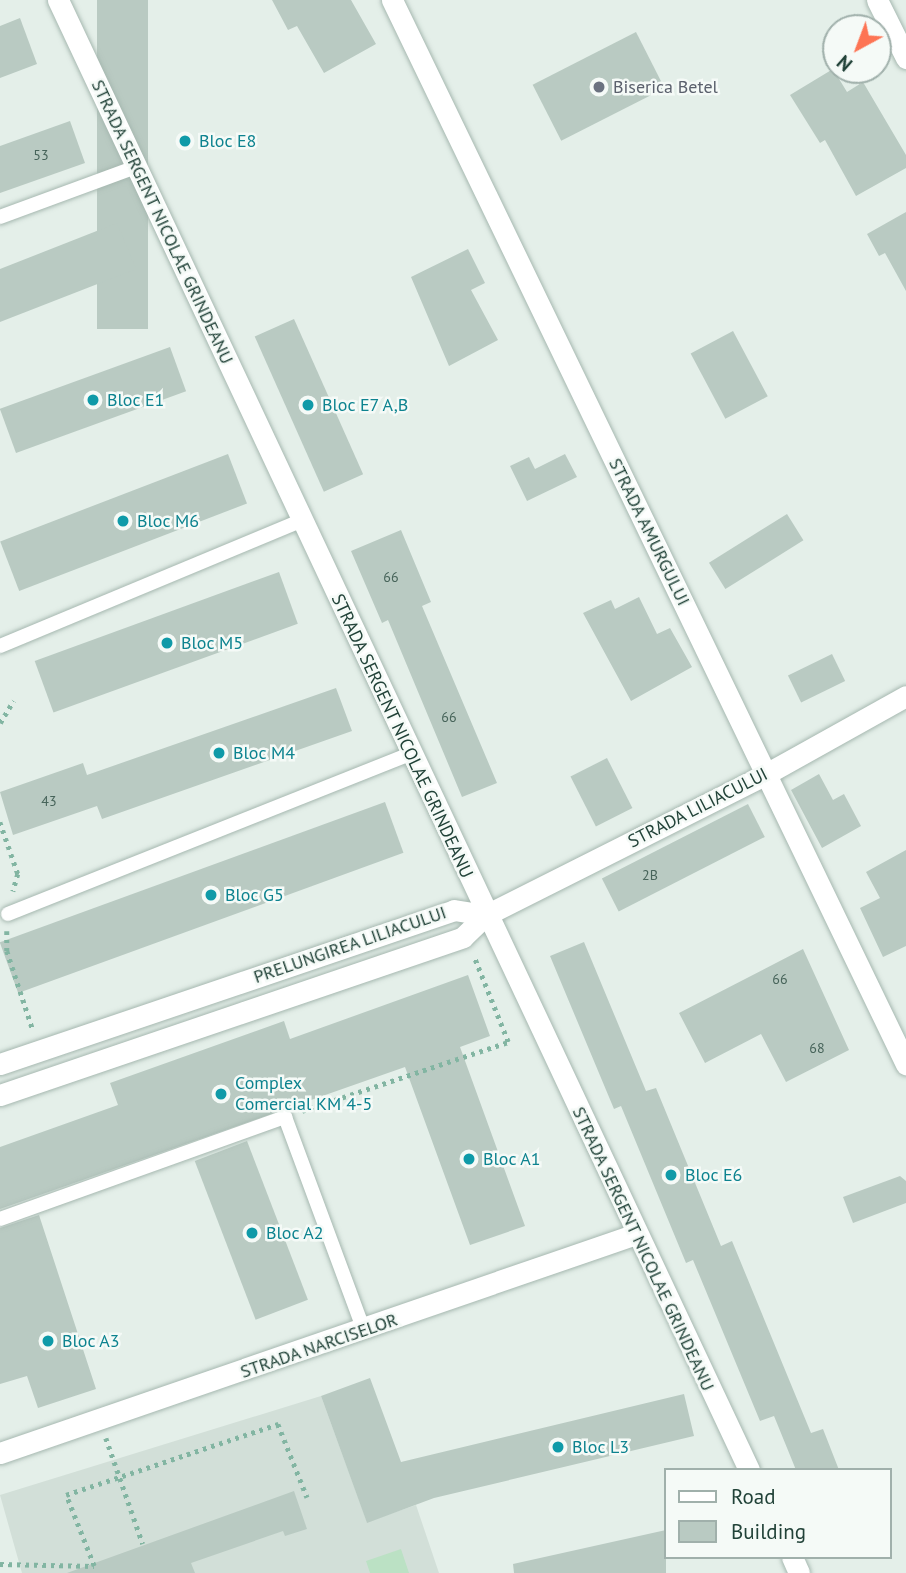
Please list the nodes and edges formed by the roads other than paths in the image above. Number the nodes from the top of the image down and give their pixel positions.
1 (58, 0) edge
2 (392, 0) edge
3 (877, 0) edge
4 (906, 58) edge
5 (136, 167) junction
6 (0, 218) edge
7 (301, 521) junction
8 (0, 646) edge
9 (906, 696) edge
10 (410, 754) junction
11 (766, 775) junction
12 (8, 914) road end
13 (486, 915) junction
14 (0, 1064) edge
15 (906, 1064) edge
16 (0, 1095) edge
17 (0, 1219) edge
18 (636, 1234) junction
19 (364, 1331) junction
20 (0, 1453) edge
21 (748, 1468) edge

1 - 5 street, STRADA SERGENT NICOLAE GRINDEANU
2 - 11 street, STRADA AMURGULUI
3 - 4 street
5 - 6 lane
5 - 7 street, STRADA SERGENT NICOLAE GRINDEANU
7 - 8 lane
7 - 10 street, STRADA SERGENT NICOLAE GRINDEANU
9 - 11 street, STRADA LILIACULUI
10 - 12 lane
10 - 13 street, STRADA SERGENT NICOLAE GRINDEANU
11 - 13 street, STRADA LILIACULUI
11 - 15 street, STRADA AMURGULUI
13 - 14 street, PRELUNGIREA LILIACULUI
13 - 16 street, PRELUNGIREA LILIACULUI
13 - 18 street, STRADA SERGENT NICOLAE GRINDEANU
17 - 19 lane
18 - 19 street, STRADA NARCISELOR
18 - 21 street, STRADA SERGENT NICOLAE GRINDEANU
19 - 20 street, STRADA NARCISELOR

